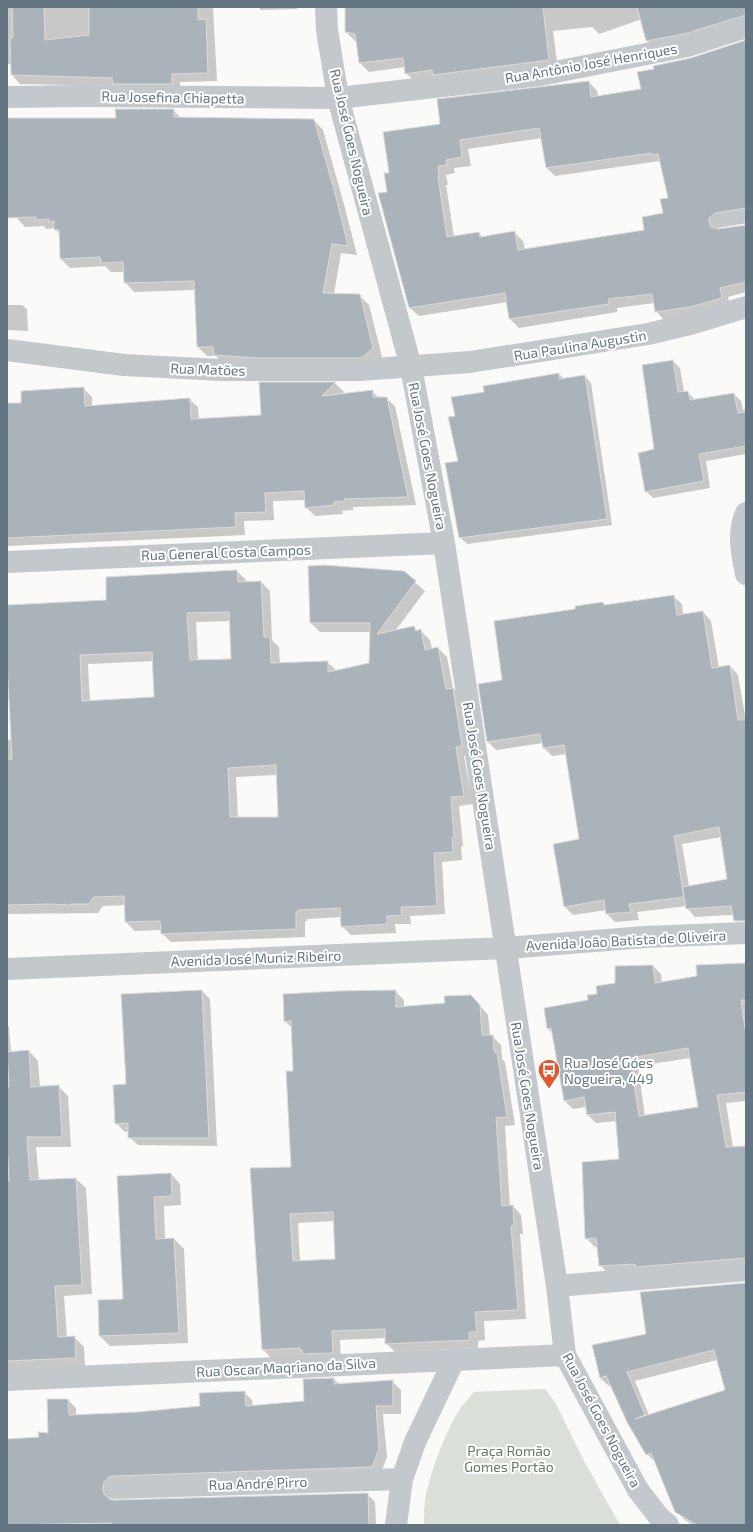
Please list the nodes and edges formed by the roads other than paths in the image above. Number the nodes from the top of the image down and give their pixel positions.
1 (326, 7) edge
2 (746, 28) edge
3 (7, 97) edge
4 (338, 98) junction
5 (746, 216) edge
6 (717, 221) dead end
7 (746, 307) edge
8 (7, 350) edge
9 (411, 367) junction
10 (746, 513) edge
11 (444, 543) junction
12 (7, 562) edge
13 (746, 574) edge
14 (746, 933) edge
15 (506, 948) junction
16 (7, 969) edge
17 (746, 1270) edge
18 (557, 1286) junction
19 (565, 1355) junction
20 (454, 1360) junction
21 (7, 1380) edge
22 (402, 1478) junction
23 (115, 1488) dead end
24 (396, 1525) edge
25 (668, 1525) edge

1 - 4 street, Rua José Goes Nogueira
2 - 4 street, Rua Antônio José Henriques
3 - 4 street, Rua Josefina Chiapetta
4 - 9 street, Rua José Goes Nogueira
5 - 6 lane
7 - 9 street, Rua Paulina Augustin
8 - 9 street, Rua Matões
9 - 11 street, Rua José Goes Nogueira
10 - 13 street
11 - 12 street, Rua General Costa Campos
11 - 15 street, Rua José Goes Nogueira
14 - 15 street, Avenida João Batista de Oliveira
15 - 16 street, Avenida José Muniz Ribeiro
15 - 18 street, Rua José Goes Nogueira
17 - 18 street
18 - 19 street, Rua José Goes Nogueira
19 - 20 street, Rua Oscar Maqriano da Silva
19 - 25 street, Rua José Goes Nogueira
20 - 21 street, Rua Oscar Maqriano da Silva
20 - 22 street
22 - 23 street, Rua André Pirro
22 - 24 street

